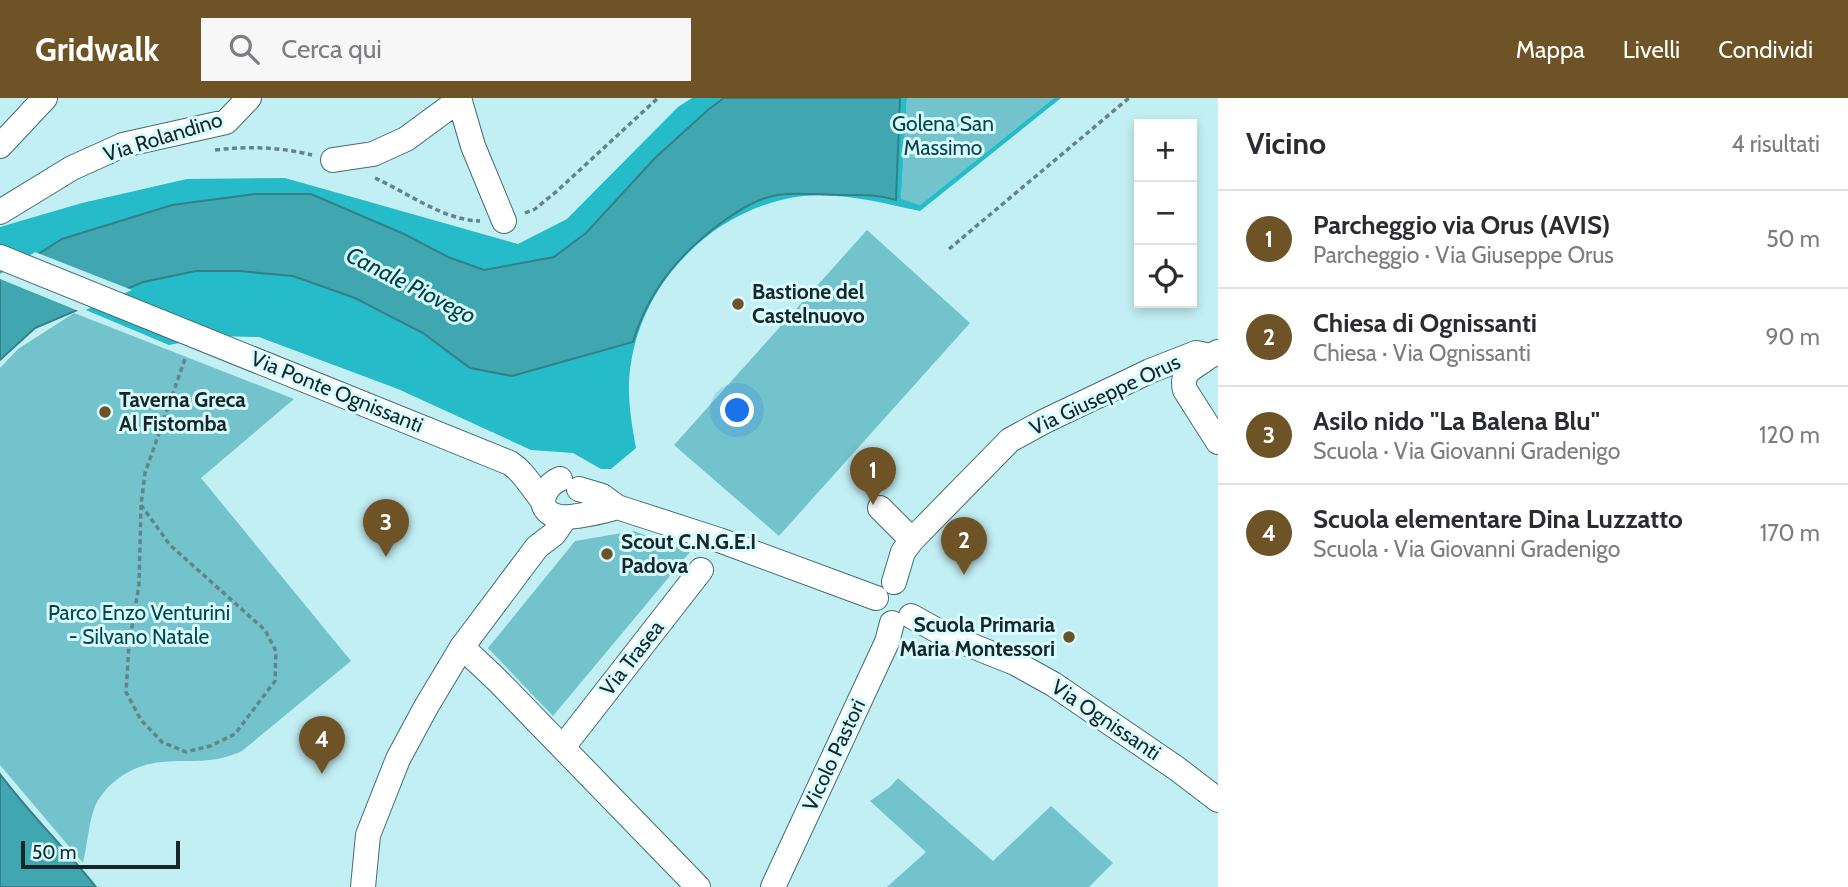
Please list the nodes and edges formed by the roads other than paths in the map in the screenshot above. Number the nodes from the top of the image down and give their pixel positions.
1 (45, 98) edge
2 (249, 98) edge
3 (459, 99) edge
4 (3, 137) edge
5 (333, 160) road end
6 (0, 212) edge
7 (504, 221) road end
8 (0, 257) edge
9 (1214, 354) edge
10 (1218, 442) edge
11 (520, 470) junction
12 (569, 484) junction
13 (617, 506) junction
14 (880, 508) dead end
15 (556, 510) junction
16 (912, 540) junction
17 (701, 569) dead end
18 (894, 582) junction
19 (876, 598) junction
20 (902, 620) junction
21 (462, 648) junction
22 (564, 747) junction
23 (1218, 800) edge
24 (363, 887) edge
25 (698, 887) edge
26 (774, 887) edge

1 - 4 street
2 - 6 street, Via Rolandino
3 - 5 street
3 - 7 street
8 - 11 street, Via Ponte Ognissanti
9 - 10 street
9 - 16 street, Via Giuseppe Orus
11 - 12 street, Via Ponte Ognissanti
11 - 15 street, Via Ponte Ognissanti
12 - 13 street
12 - 15 street
12 - 15 street
13 - 15 street
13 - 19 street
14 - 16 street
15 - 21 street
16 - 18 street, Via Giuseppe Orus
17 - 22 street, Via Trasea
18 - 19 street
18 - 20 street
19 - 20 street
20 - 23 street, Via Ognissanti
20 - 26 street, Vicolo Pastori
21 - 22 street
21 - 24 street
22 - 25 street

